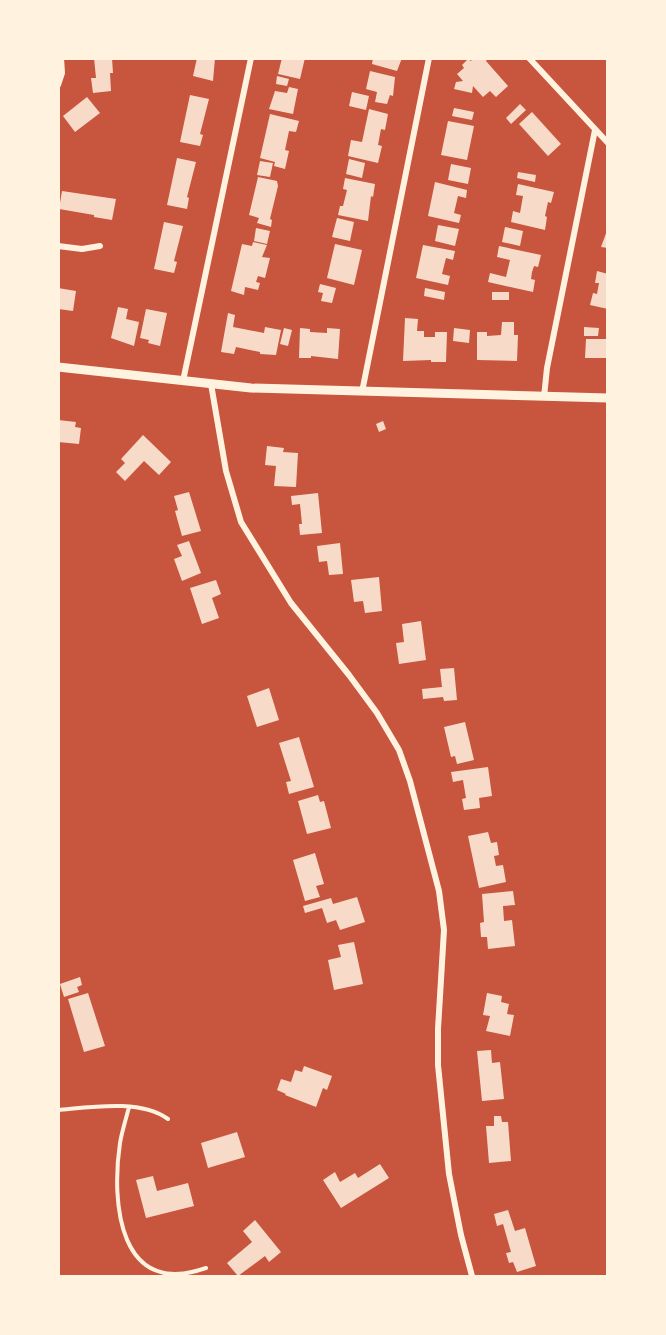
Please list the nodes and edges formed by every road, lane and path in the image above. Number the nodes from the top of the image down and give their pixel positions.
1 (61, 58) edge
2 (251, 58) edge
3 (429, 58) edge
4 (530, 58) edge
5 (58, 84) edge
6 (595, 130) junction
7 (608, 143) edge
8 (58, 246) edge
9 (100, 246) dead end
10 (58, 367) edge
11 (183, 381) junction
12 (211, 384) junction
13 (362, 392) junction
14 (544, 397) junction
15 (608, 398) edge
16 (129, 1107) junction
17 (58, 1110) edge
18 (168, 1119) dead end
19 (206, 1268) dead end
20 (472, 1276) edge

1 - 5 street
2 - 11 street
3 - 13 street
4 - 6 street
6 - 7 street
6 - 14 street
8 - 9 street
10 - 11 main road
11 - 12 main road
12 - 13 main road
12 - 20 street
13 - 14 main road
14 - 15 main road
16 - 17 lane
16 - 18 lane
16 - 19 lane

